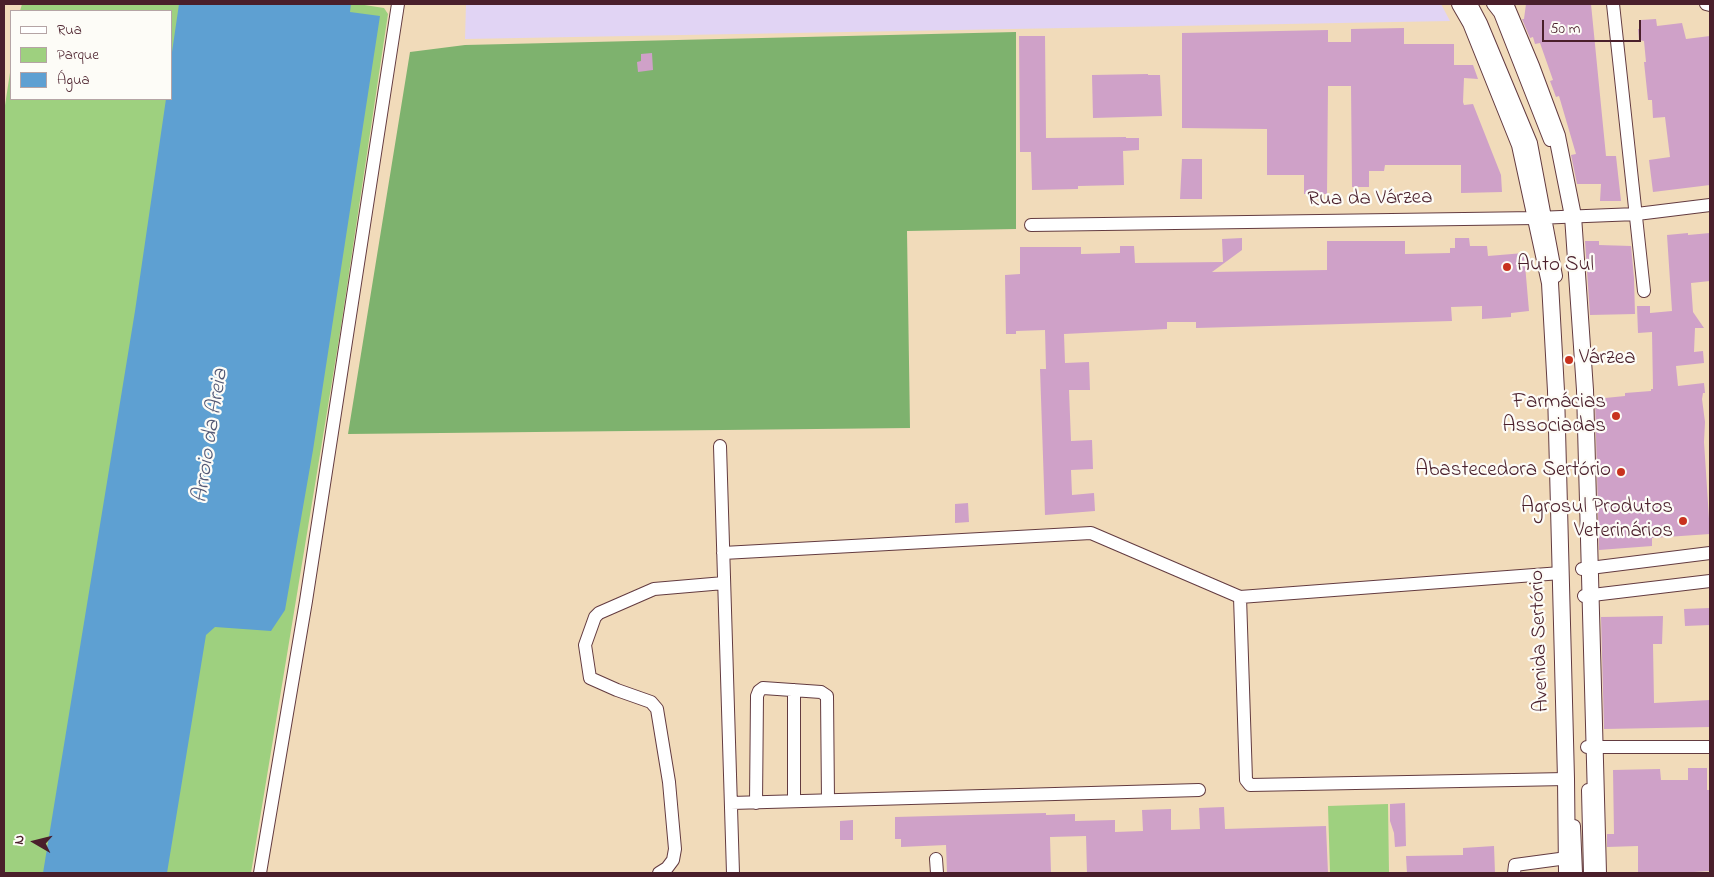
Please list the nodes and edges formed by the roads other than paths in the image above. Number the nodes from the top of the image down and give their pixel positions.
1 (398, 4) edge
2 (1460, 4) edge
3 (1471, 4) edge
4 (1493, 4) edge
5 (1505, 4) edge
6 (1616, 4) edge
7 (1706, 4) edge
8 (1710, 5) edge
9 (1710, 205) edge
10 (1637, 214) junction
11 (1570, 216) junction
12 (1541, 218) junction
13 (1031, 226) dead end
14 (1644, 291) dead end
15 (720, 446) dead end
16 (723, 553) junction
17 (1710, 553) edge
18 (1586, 568) junction
19 (1561, 573) junction
20 (1710, 581) edge
21 (724, 583) junction
22 (1587, 595) junction
23 (1240, 597) junction
24 (794, 690) junction
25 (1590, 747) junction
26 (1710, 747) edge
27 (1566, 779) junction
28 (1198, 790) dead end
29 (828, 800) junction
30 (794, 801) junction
31 (756, 802) junction
32 (731, 803) junction
33 (936, 859) dead end
34 (1567, 866) edge
35 (260, 873) edge
36 (659, 873) edge
37 (733, 873) edge
38 (937, 873) edge
39 (1514, 873) edge
40 (1576, 873) edge
41 (1590, 873) edge
42 (1598, 873) edge

1 - 35 street
2 - 12 main road, Avenida Sertório
3 - 12 street
4 - 11 street
5 - 11 main road
6 - 10 street
7 - 8 street
9 - 10 street, Rua da Várzea
10 - 11 street, Rua da Várzea
10 - 14 street
11 - 12 street, Rua da Várzea
11 - 18 main road
12 - 13 street, Rua da Várzea
12 - 19 main road, Avenida Sertório
12 - 40 street
15 - 16 street
16 - 21 street
16 - 23 street
17 - 18 street
18 - 22 main road
19 - 23 street
19 - 27 main road, Avenida Sertório
20 - 22 street
21 - 32 street
21 - 36 street
22 - 25 main road
23 - 27 street
24 - 29 street
24 - 30 street
24 - 31 street
25 - 26 street
25 - 41 street
25 - 42 main road
27 - 34 main road, Avenida Sertório
28 - 29 street
29 - 30 street
30 - 31 street
31 - 32 street
32 - 37 street
33 - 38 street
34 - 39 street

